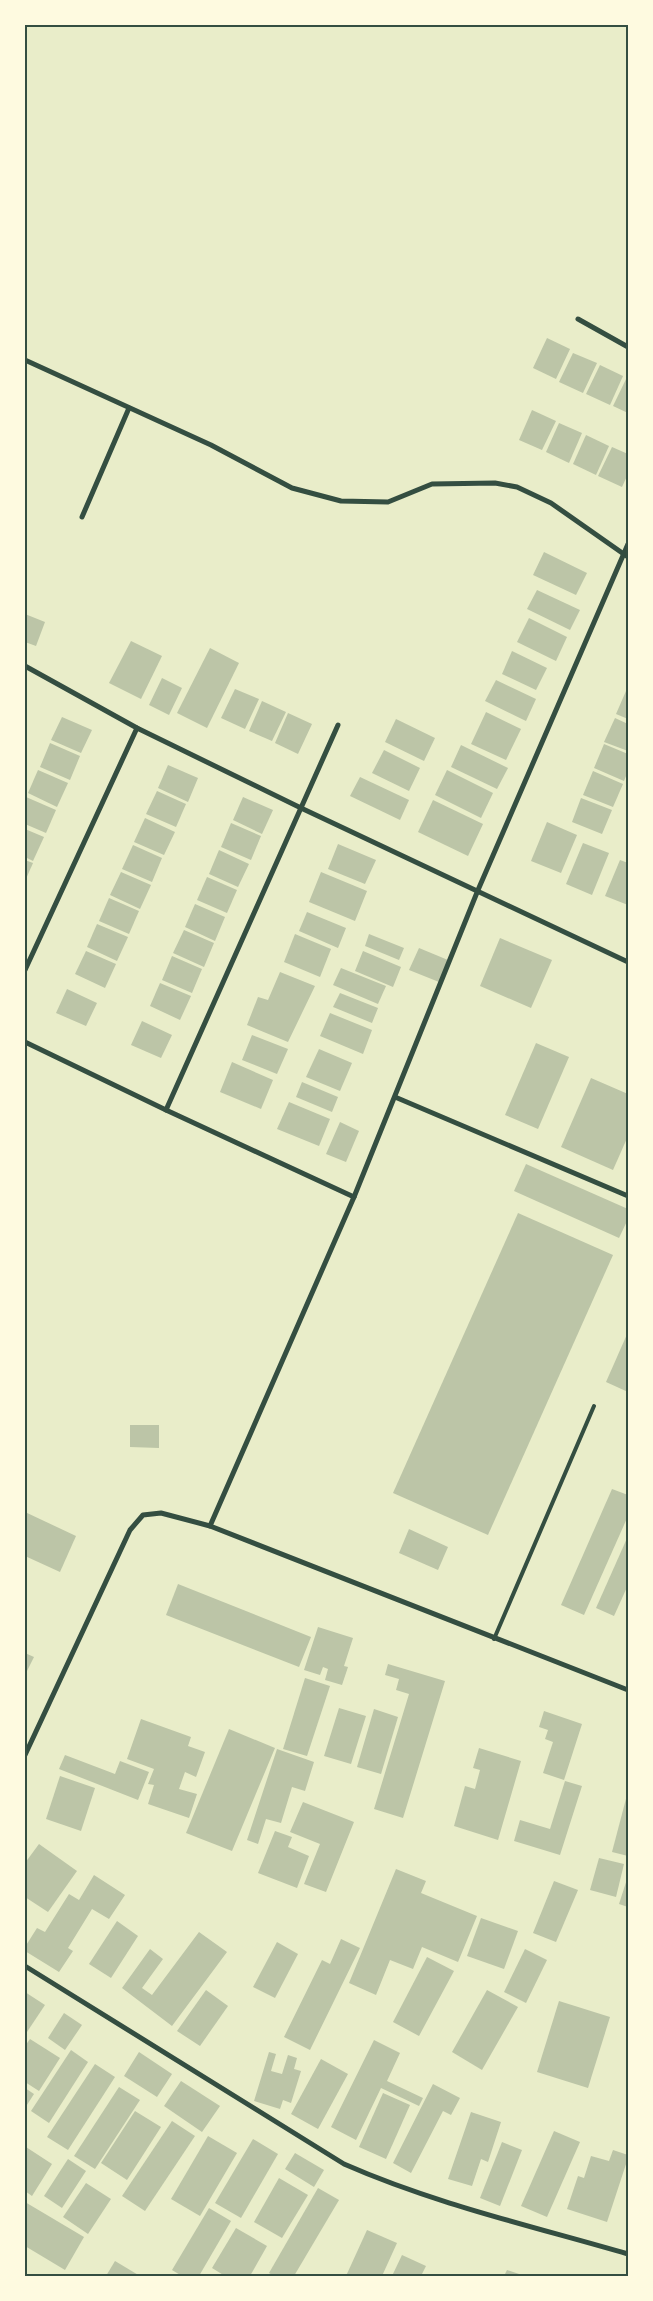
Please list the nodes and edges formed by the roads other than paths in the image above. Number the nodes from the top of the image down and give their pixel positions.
1 (578, 319) dead end
2 (628, 346) edge
3 (25, 360) edge
4 (129, 408) junction
5 (82, 517) dead end
6 (628, 544) edge
7 (626, 556) edge
8 (25, 666) edge
9 (338, 725) dead end
10 (137, 728) junction
11 (301, 808) junction
12 (478, 890) junction
13 (628, 962) edge
14 (25, 970) edge
15 (25, 1042) edge
16 (395, 1097) junction
17 (166, 1110) junction
18 (354, 1196) junction
19 (628, 1196) edge
20 (594, 1406) dead end
21 (210, 1526) junction
22 (494, 1639) junction
23 (628, 1690) edge
24 (25, 1755) edge
25 (25, 1966) edge
26 (628, 2254) edge

1 - 2 street
3 - 4 street
4 - 5 street
4 - 7 street
6 - 7 street
7 - 12 street
8 - 10 street
9 - 11 street
10 - 11 street
10 - 14 street
11 - 12 street
11 - 17 street
12 - 13 street
12 - 16 street
15 - 17 street
16 - 18 street
16 - 19 street
17 - 18 street
18 - 21 street
20 - 22 lane
21 - 22 street
21 - 24 street
22 - 23 street
25 - 26 street

